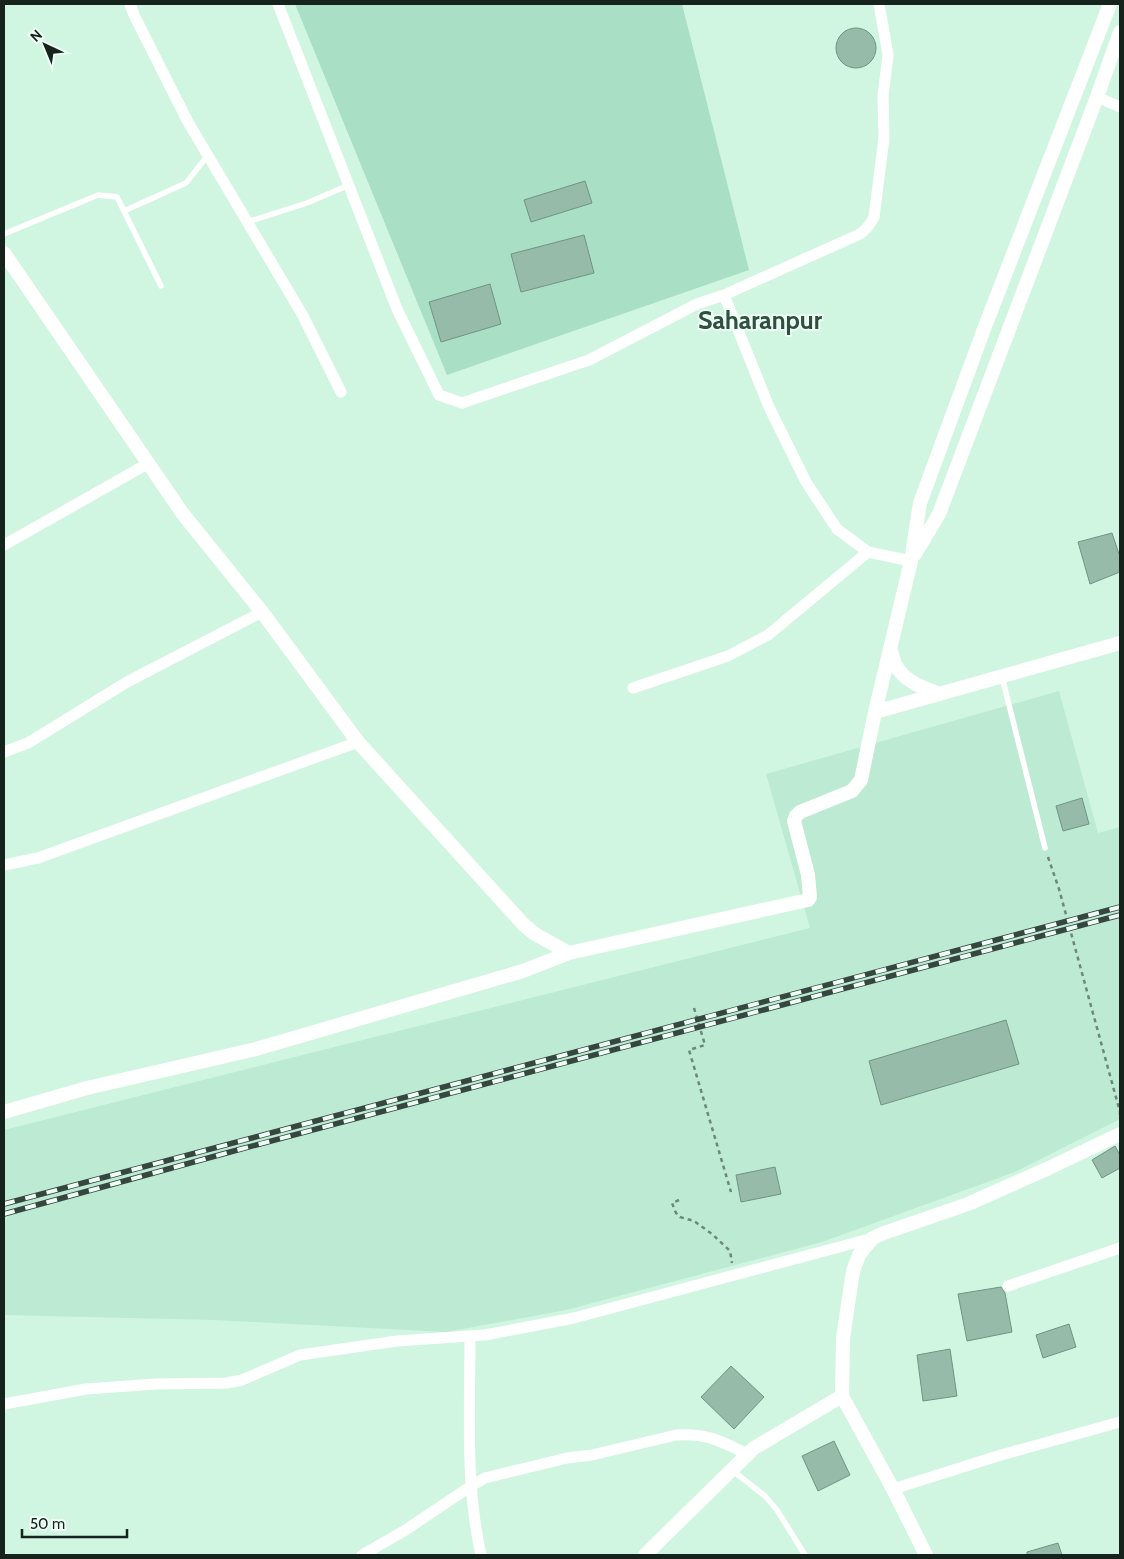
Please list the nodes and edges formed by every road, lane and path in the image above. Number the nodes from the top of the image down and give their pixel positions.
1 (130, 4) edge
2 (278, 4) edge
3 (879, 4) edge
4 (1110, 4) edge
5 (1120, 32) edge
6 (1097, 97) junction
7 (1120, 107) edge
8 (208, 155) junction
9 (349, 185) junction
10 (124, 211) junction
11 (248, 222) junction
12 (4, 234) edge
13 (4, 253) edge
14 (160, 286) dead end
15 (724, 295) junction
16 (341, 392) dead end
17 (149, 463) junction
18 (4, 545) edge
19 (868, 552) junction
20 (910, 561) junction
21 (262, 612) junction
22 (1120, 643) edge
23 (890, 648) junction
24 (1002, 677) junction
25 (633, 688) dead end
26 (940, 694) junction
27 (875, 712) junction
28 (358, 742) junction
29 (4, 752) edge
30 (1045, 848) joint
31 (4, 865) edge
32 (569, 954) junction
33 (694, 1008) dead end
34 (4, 1112) edge
35 (1120, 1112) edge
36 (1120, 1117) edge
37 (1120, 1134) edge
38 (731, 1192) dead end
39 (680, 1200) dead end
40 (872, 1238) junction
41 (1120, 1248) edge
42 (734, 1274) junction
43 (1008, 1286) dead end
44 (470, 1337) junction
45 (842, 1396) junction
46 (4, 1404) edge
47 (1120, 1422) edge
48 (748, 1454) junction
49 (732, 1470) junction
50 (471, 1486) junction
51 (893, 1490) junction
52 (362, 1555) edge
53 (481, 1555) edge
54 (645, 1555) edge
55 (804, 1555) edge
56 (926, 1555) edge

1 - 8 street
2 - 9 street
3 - 15 street
4 - 20 street
5 - 6 street
6 - 7 street
6 - 20 street
8 - 10 lane
8 - 11 street
9 - 11 lane
9 - 15 street
10 - 12 lane
10 - 14 lane
11 - 16 street
13 - 17 street
15 - 19 street
17 - 18 street
17 - 21 street
19 - 20 street
19 - 25 street
20 - 23 street
21 - 28 street
21 - 29 street
22 - 24 street
23 - 26 street
23 - 27 street
24 - 26 street
24 - 30 lane
26 - 27 street
27 - 32 street
28 - 31 street
28 - 32 street
30 - 35 path
32 - 34 street
33 - 38 path
35 - 36 path
37 - 40 street
39 - 42 path
40 - 42 street
40 - 45 street
41 - 43 street
42 - 44 street
44 - 46 street
44 - 50 street
45 - 48 street
45 - 51 street
47 - 51 street
48 - 49 street
48 - 50 street
49 - 54 street
49 - 55 lane
50 - 52 street
50 - 53 street
51 - 56 street

